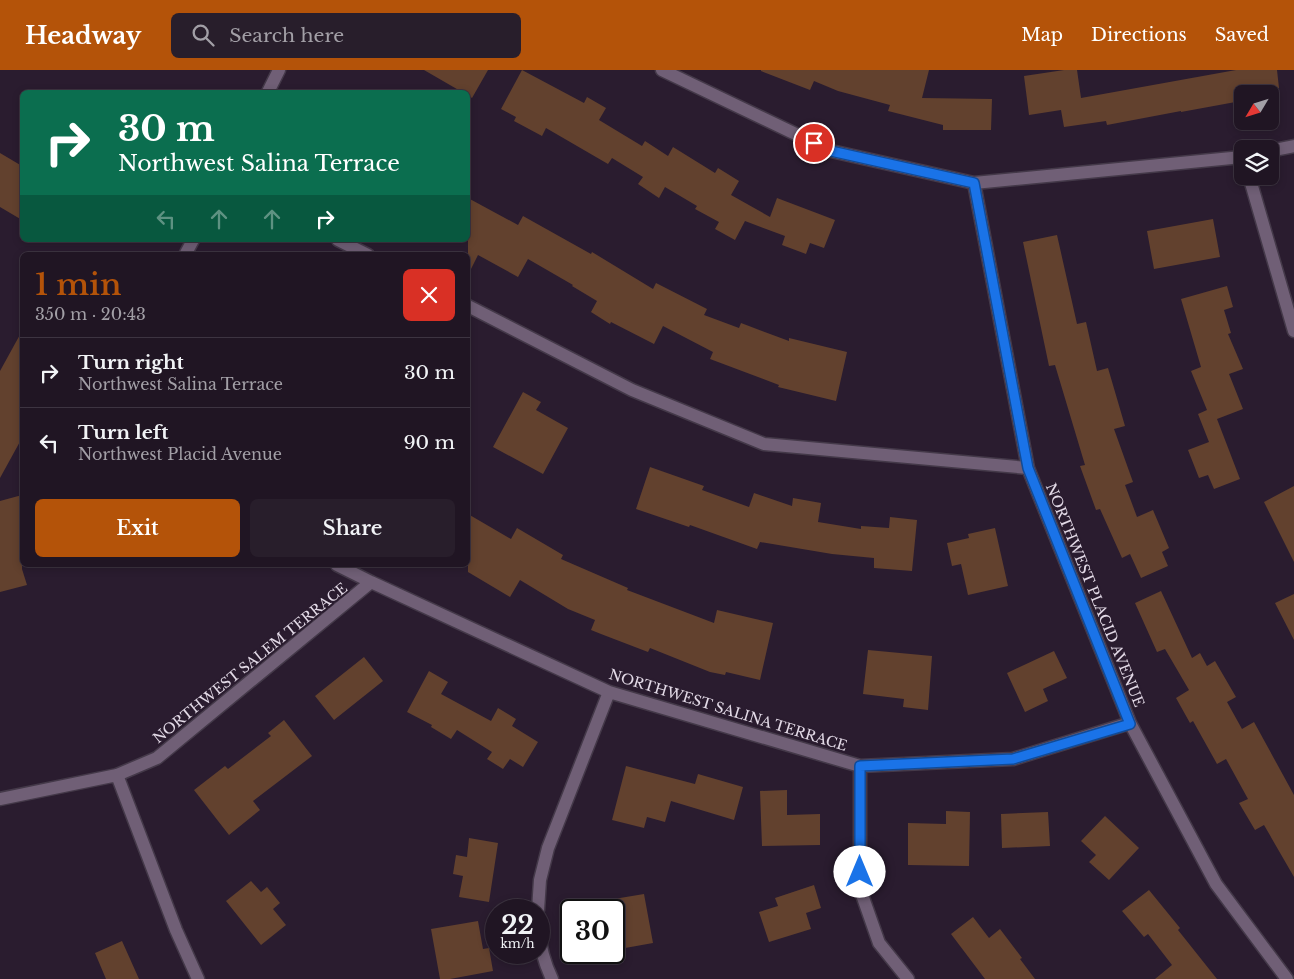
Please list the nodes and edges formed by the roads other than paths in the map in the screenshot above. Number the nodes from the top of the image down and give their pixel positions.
1 (279, 70) edge
2 (662, 70) edge
3 (269, 90) edge
4 (1294, 146) edge
5 (1279, 149) edge
6 (1234, 157) edge
7 (974, 183) junction
8 (1252, 185) edge
9 (342, 242) edge
10 (362, 252) edge
11 (470, 307) edge
12 (1294, 331) edge
13 (1028, 468) junction
14 (341, 567) edge
15 (371, 582) junction
16 (609, 692) junction
17 (1130, 724) junction
18 (860, 766) junction
19 (117, 776) junction
20 (0, 799) edge
21 (539, 899) edge
22 (546, 964) edge
23 (198, 979) edge
24 (552, 979) edge
25 (908, 979) edge
26 (1287, 979) edge

1 - 3 street
2 - 7 street
4 - 5 street
6 - 7 street
7 - 13 street, NORTHWEST PLACID AVENUE
8 - 12 street
9 - 10 street
11 - 13 street
13 - 17 street, NORTHWEST PLACID AVENUE
14 - 15 street, NORTHWEST SALINA TERRACE
15 - 16 street, NORTHWEST SALINA TERRACE
15 - 19 street, NORTHWEST SALEM TERRACE
16 - 18 street, NORTHWEST SALINA TERRACE
16 - 21 street
17 - 18 street, NORTHWEST SALINA TERRACE
17 - 26 street, NORTHWEST PLACID AVENUE
18 - 25 street
19 - 20 street, NORTHWEST SALEM TERRACE
19 - 23 street
22 - 24 street

